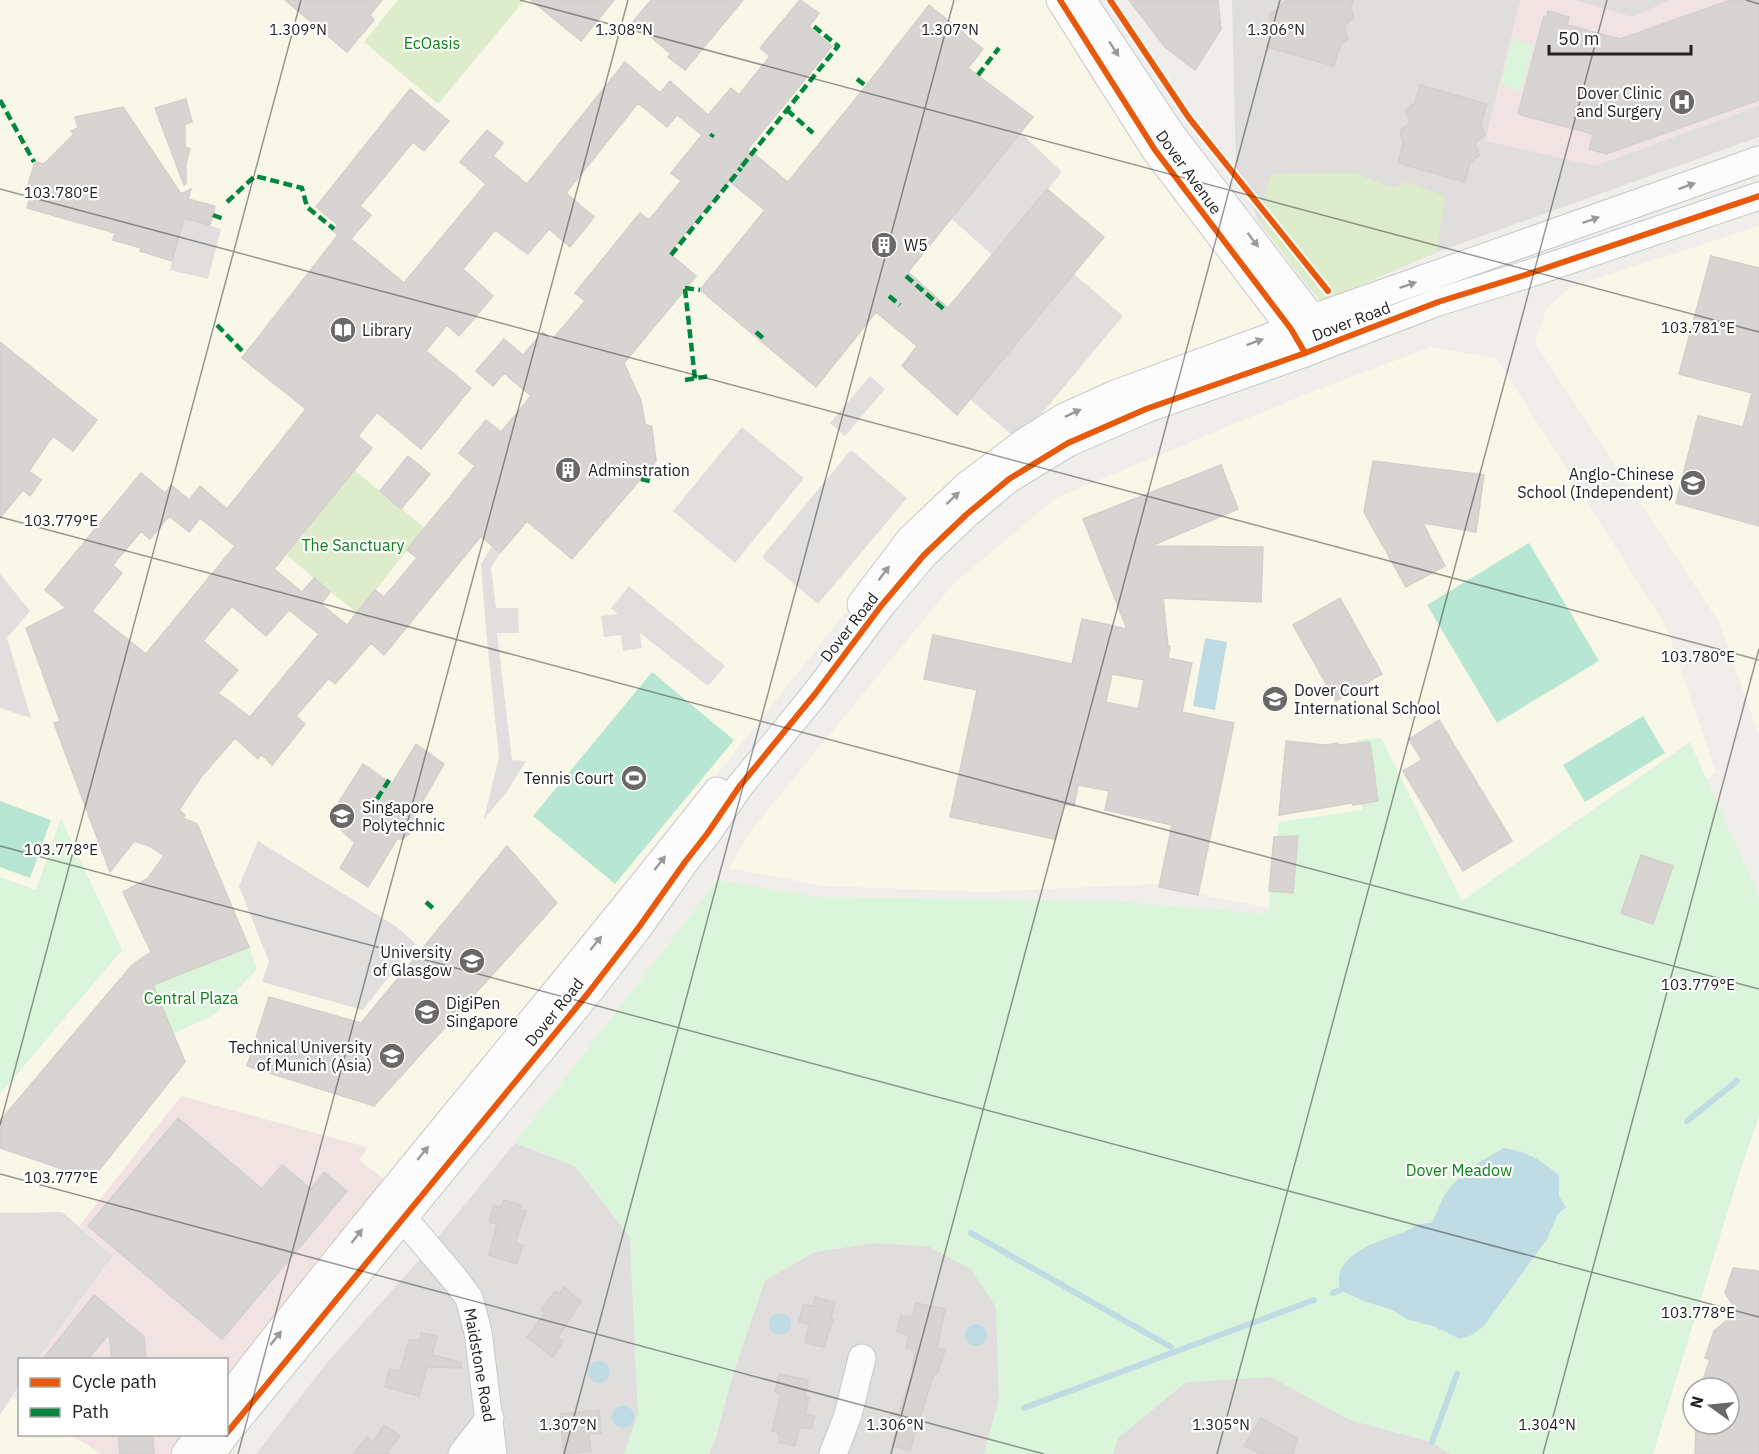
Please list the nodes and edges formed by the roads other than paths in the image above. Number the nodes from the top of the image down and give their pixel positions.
1 (1060, 0) edge
2 (1082, 0) edge
3 (1759, 160) edge
4 (1759, 196) edge
5 (1302, 324) junction
6 (1332, 344) junction
7 (1305, 353) junction
8 (917, 547) junction
9 (395, 1208) junction
10 (862, 1358) dead end
11 (228, 1398) edge
12 (490, 1418) junction
13 (228, 1431) edge
14 (198, 1436) edge
15 (224, 1436) edge
16 (185, 1454) edge
17 (211, 1454) edge
18 (462, 1454) edge
19 (494, 1454) edge
20 (833, 1454) edge

1 - 5 street, Dover Avenue
2 -> 5 street, Dover Avenue
5 -> 3 street, Dover Road
4 - 6 street, Dover Road
5 - 6 street, Dover Avenue
5 - 7 street, Dover Avenue
8 -> 5 street, Dover Road
6 - 7 street, Dover Road
7 - 8 street, Dover Road
8 - 9 street, Dover Road
11 -> 9 street, Dover Road
9 - 12 street, Maidstone Road
9 - 13 street, Dover Road
10 - 20 street
12 - 18 street
12 - 19 street, Maidstone Road
14 - 16 street
15 - 17 street, Dover Road

